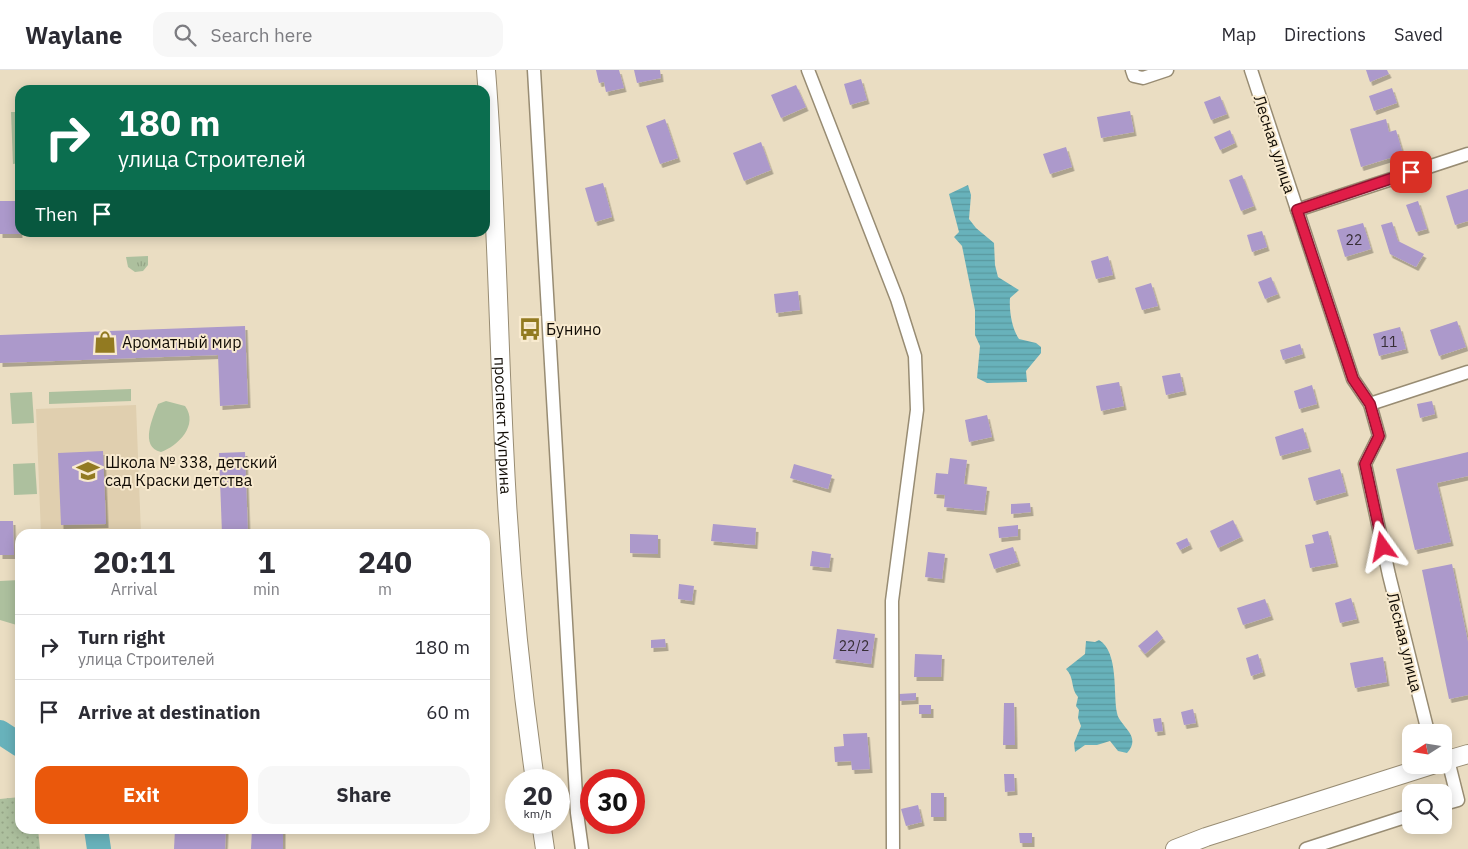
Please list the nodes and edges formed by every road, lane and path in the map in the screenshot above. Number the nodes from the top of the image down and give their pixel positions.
1 (486, 70) edge
2 (534, 70) edge
3 (808, 70) edge
4 (1132, 70) edge
5 (1167, 70) edge
6 (1251, 70) edge
7 (487, 85) edge
8 (490, 154) edge
9 (1468, 154) edge
10 (1297, 210) junction
11 (1468, 372) edge
12 (1370, 404) junction
13 (1426, 724) edge
14 (1468, 754) edge
15 (1452, 759) edge
16 (533, 769) edge
17 (1403, 774) edge
18 (1452, 787) edge
19 (1452, 802) edge
20 (1402, 818) edge
21 (543, 834) edge
22 (545, 849) edge
23 (582, 849) edge
24 (893, 849) edge
25 (1175, 849) edge
26 (1306, 849) edge

1 - 7 main road, проспект Куприна
2 - 23 street
3 - 24 street
4 - 5 street
6 - 10 street, Лесная улица
8 - 16 main road, проспект Куприна
9 - 10 street
10 - 12 street, Лесная улица
11 - 12 street
12 - 13 street, Лесная улица
14 - 15 main road
17 - 25 main road
18 - 19 street
20 - 26 street
21 - 22 main road

